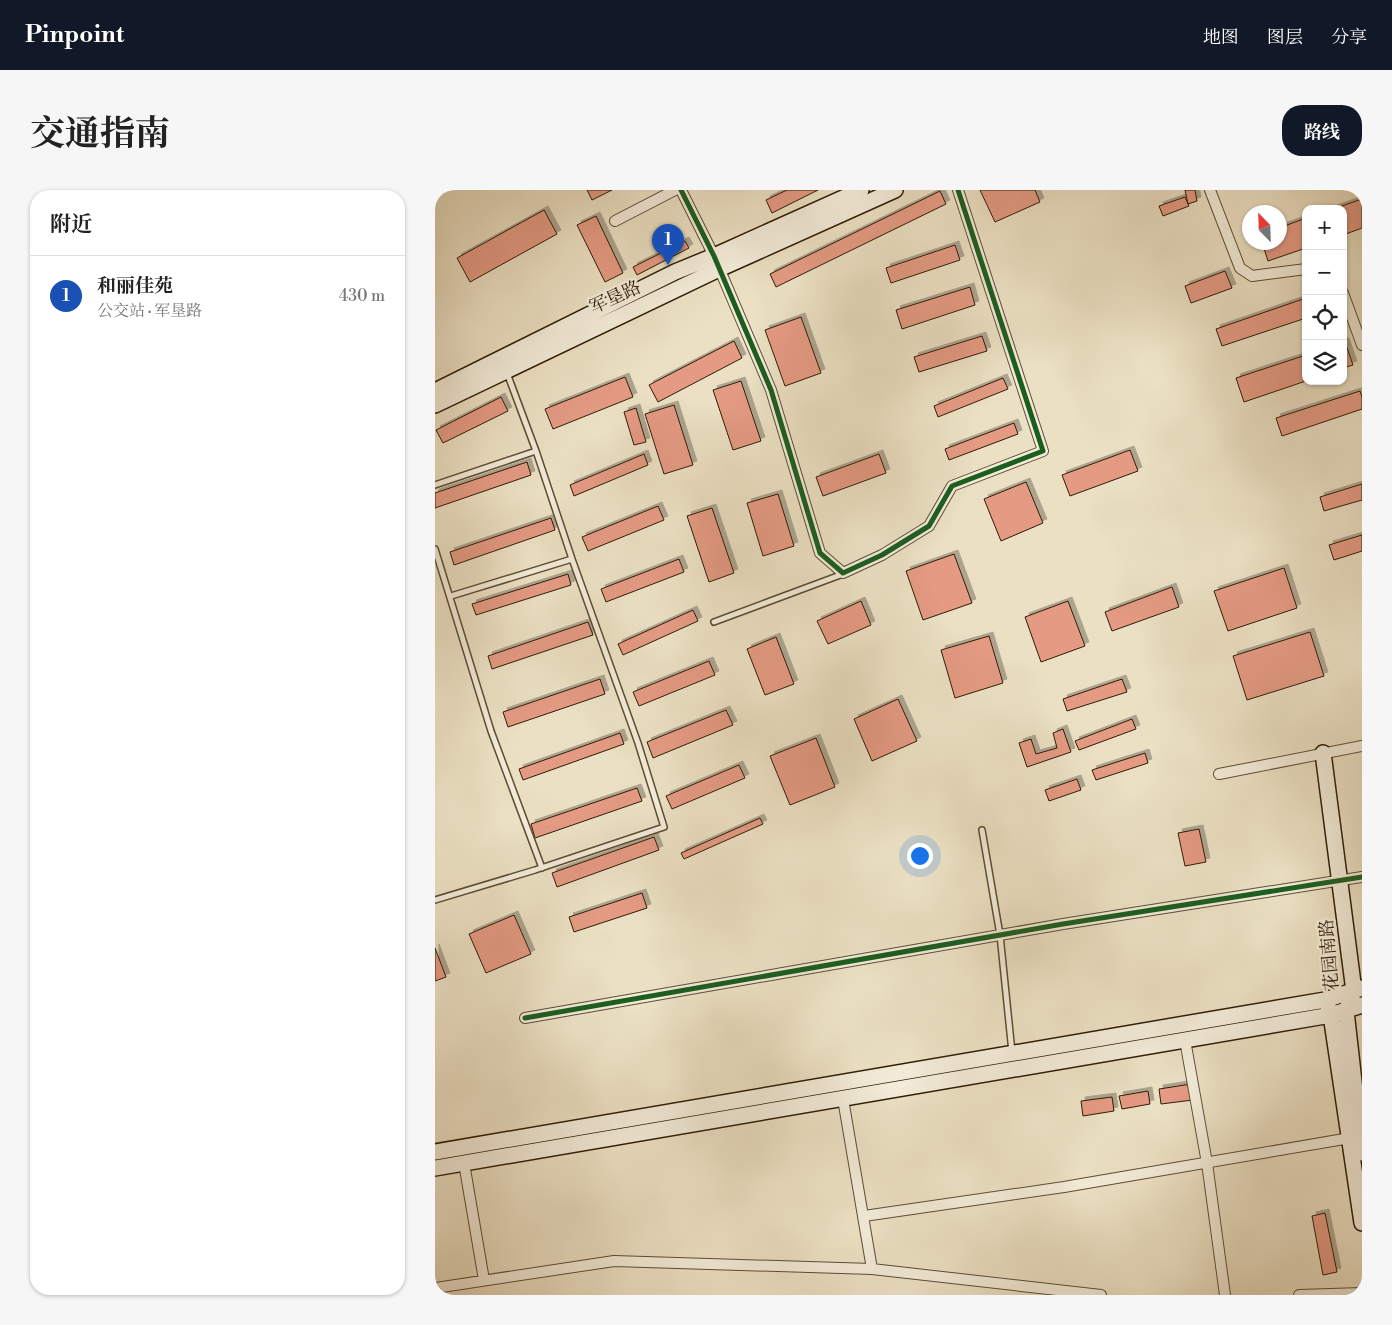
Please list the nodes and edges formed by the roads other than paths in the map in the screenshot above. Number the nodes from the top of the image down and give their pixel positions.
1 (675, 190) edge
2 (681, 190) edge
3 (861, 190) edge
4 (895, 190) edge
5 (958, 190) edge
6 (1210, 190) edge
7 (615, 221) dead end
8 (717, 263) junction
9 (1302, 270) edge
10 (1344, 295) edge
11 (1362, 345) edge
12 (503, 364) junction
13 (435, 391) edge
14 (435, 405) edge
15 (536, 451) junction
16 (435, 485) edge
17 (435, 549) edge
18 (572, 559) junction
19 (843, 573) junction
20 (451, 596) junction
21 (715, 622) dead end
22 (1362, 746) edge
23 (1323, 753) junction
24 (1219, 774) dead end
25 (982, 830) dead end
26 (543, 868) junction
27 (1362, 877) edge
28 (1340, 880) junction
29 (435, 900) edge
30 (1000, 935) junction
31 (1358, 989) edge
32 (1325, 1000) junction
33 (1362, 1005) edge
34 (1338, 1013) junction
35 (525, 1018) dead end
36 (1185, 1040) junction
37 (1012, 1053) junction
38 (843, 1099) junction
39 (1360, 1122) edge
40 (1350, 1138) junction
41 (435, 1152) edge
42 (1362, 1153) edge
43 (464, 1162) junction
44 (1207, 1163) junction
45 (435, 1168) edge
46 (863, 1216) junction
47 (1362, 1223) edge
48 (872, 1269) junction
49 (484, 1280) junction
50 (456, 1284) junction
51 (435, 1288) edge
52 (1362, 1293) edge
53 (1344, 1294) edge
54 (461, 1295) edge
55 (1101, 1295) edge
56 (1225, 1295) edge
57 (1299, 1295) edge

1 - 7 street
2 - 8 street
3 - 8 main road, 军垦路
4 - 8 main road, 军垦路
5 - 19 street
6 - 9 street
8 - 12 main road, 军垦路
8 - 19 street
10 - 11 street
12 - 13 main road, 军垦路
12 - 14 main road, 军垦路
12 - 15 lane
15 - 16 lane
15 - 18 lane
17 - 20 lane
18 - 20 lane
18 - 26 lane
19 - 21 lane
20 - 26 lane
22 - 23 street
23 - 24 street
23 - 28 main road, 花园南路
25 - 30 lane
26 - 29 lane
27 - 28 street
28 - 30 street
28 - 31 main road, 花园南路
30 - 35 street
30 - 37 lane
31 - 32 main road
31 - 34 main road, 花园南路
32 - 34 main road, 花园南路
32 - 37 main road
33 - 34 main road
34 - 36 main road
34 - 39 main road, 花园南路
34 - 40 main road, 花园南路
36 - 38 main road
36 - 44 street
37 - 41 main road
38 - 43 main road
38 - 46 street
39 - 42 main road, 花园南路
40 - 44 street
40 - 47 main road, 花园南路
43 - 45 main road
43 - 49 street
44 - 46 street
44 - 56 street
46 - 48 street
48 - 49 street
48 - 55 street
49 - 50 street
50 - 51 street
50 - 54 street
52 - 53 street
53 - 57 street

